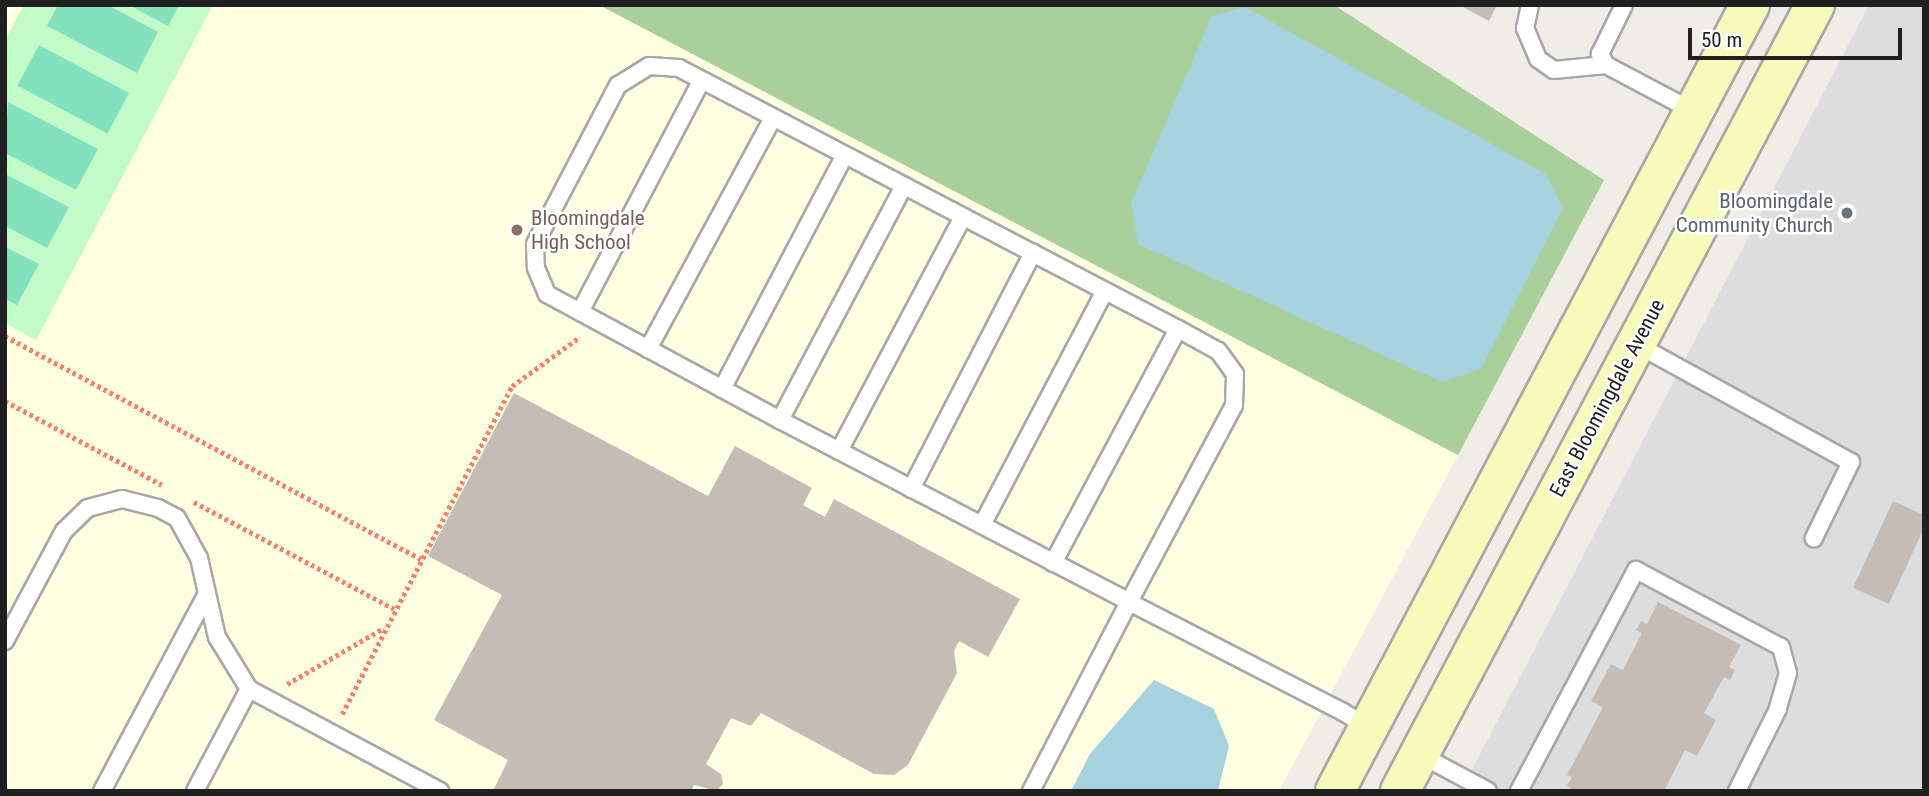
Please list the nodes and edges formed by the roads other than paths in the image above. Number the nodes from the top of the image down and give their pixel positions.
1 (1530, 5) edge
2 (1624, 5) edge
3 (1750, 5) edge
4 (1815, 5) edge
5 (1606, 65) junction
6 (702, 80) junction
7 (1693, 111) junction
8 (773, 118) junction
9 (845, 155) junction
10 (904, 186) junction
11 (963, 217) junction
12 (1033, 253) junction
13 (1105, 291) junction
14 (580, 312) junction
15 (1178, 329) junction
16 (1636, 344) junction
17 (648, 349) junction
18 (722, 389) junction
19 (780, 420) junction
20 (839, 452) junction
21 (911, 489) junction
22 (982, 525) junction
23 (1814, 538) dead end
24 (1054, 563) junction
25 (206, 595) junction
26 (1129, 602) junction
27 (5, 641) edge
28 (249, 689) junction
29 (1368, 727) junction
30 (1419, 754) junction
31 (102, 791) edge
32 (195, 791) edge
33 (440, 791) edge
34 (1031, 791) edge
35 (1335, 791) edge
36 (1400, 791) edge
37 (1488, 791) edge
38 (1519, 791) edge
39 (1737, 791) edge

1 - 5 lane
2 - 5 lane
3 - 7 main road
4 - 16 main road, East Bloomingdale Avenue
5 - 7 lane
6 - 8 lane
6 - 14 lane
6 - 14 lane
7 - 29 main road
8 - 9 lane
8 - 17 lane
9 - 10 lane
9 - 18 lane
10 - 11 lane
10 - 19 lane
11 - 12 lane
11 - 20 lane
12 - 13 lane
12 - 21 lane
13 - 15 lane
13 - 22 lane
14 - 17 lane
15 - 24 lane
15 - 26 lane
16 - 23 lane
16 - 30 main road, East Bloomingdale Avenue
17 - 18 lane
18 - 19 lane
19 - 20 lane
20 - 21 lane
21 - 22 lane
22 - 24 lane
24 - 26 lane
25 - 27 lane
25 - 28 lane
25 - 31 lane
26 - 29 lane
26 - 34 lane
28 - 32 lane
28 - 33 lane
29 - 30 main road
29 - 35 main road
30 - 36 main road, East Bloomingdale Avenue
30 - 37 lane
38 - 39 lane

